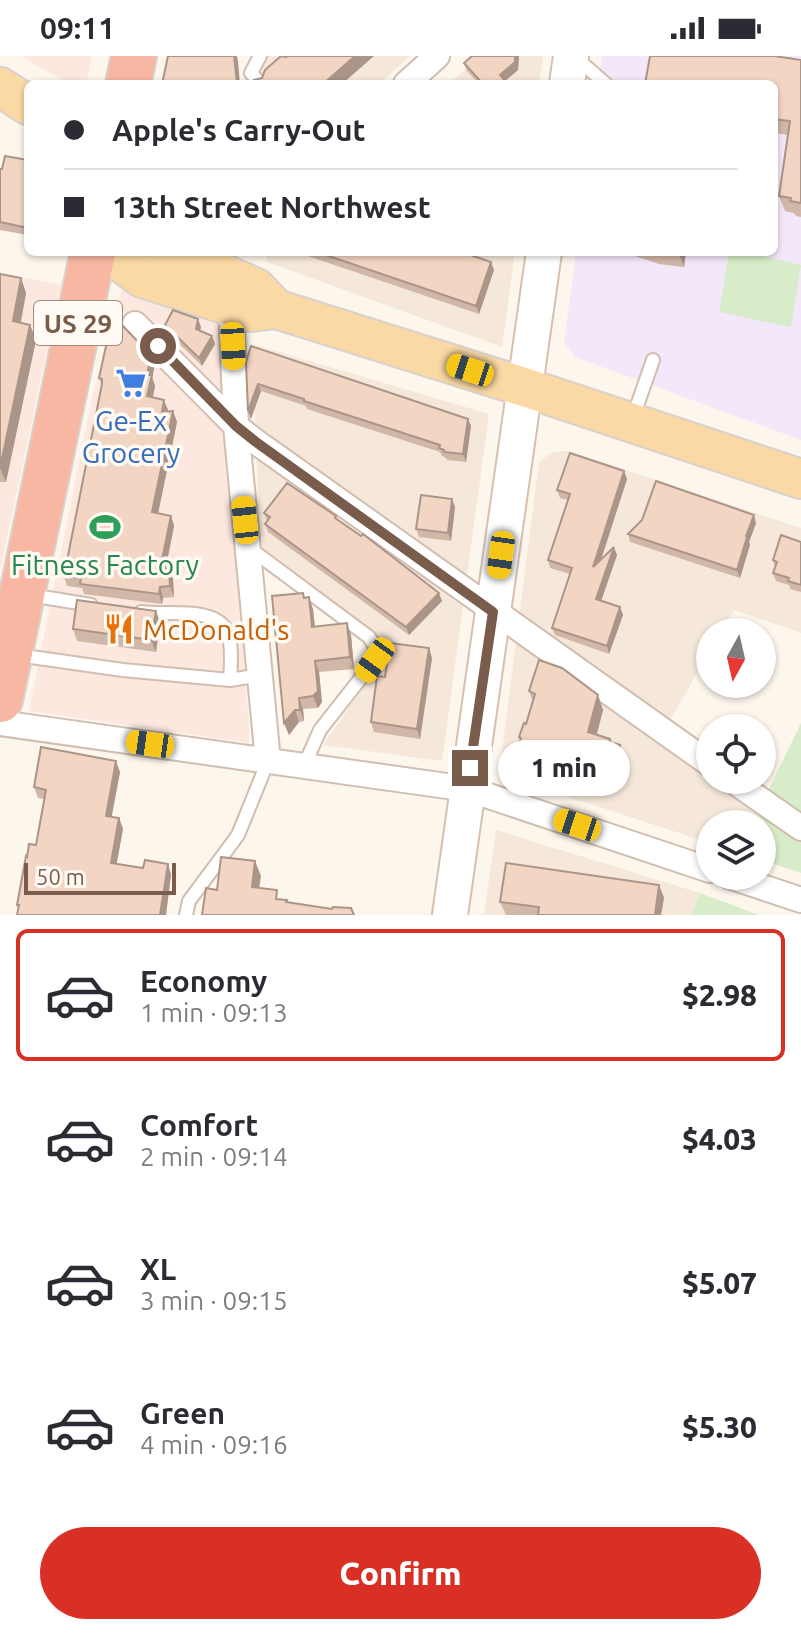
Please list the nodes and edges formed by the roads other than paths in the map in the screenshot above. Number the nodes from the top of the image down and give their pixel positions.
1 (134, 56) edge
2 (260, 56) edge
3 (437, 56) edge
4 (573, 56) edge
5 (129, 80) edge
6 (257, 80) edge
7 (410, 80) edge
8 (568, 80) edge
9 (601, 80) edge
10 (0, 87) edge
11 (24, 102) edge
12 (92, 256) edge
13 (112, 256) edge
14 (195, 256) edge
15 (543, 256) edge
16 (216, 259) edge
17 (231, 306) junction
18 (276, 309) junction
19 (135, 324) dead end
20 (653, 360) dead end
21 (524, 387) junction
22 (631, 423) junction
23 (236, 426) junction
24 (801, 479) edge
25 (248, 546) junction
26 (22, 594) junction
27 (105, 607) edge
28 (136, 611) edge
29 (493, 612) junction
30 (9, 654) junction
31 (260, 675) junction
32 (230, 680) junction
33 (0, 700) edge
34 (0, 723) edge
35 (696, 754) edge
36 (268, 761) junction
37 (304, 766) junction
38 (468, 789) junction
39 (752, 794) edge
40 (801, 828) edge
41 (696, 865) edge
42 (771, 890) edge
43 (801, 900) edge
44 (186, 915) edge
45 (450, 915) edge

1 - 5 highway
2 - 6 lane
3 - 7 street
4 - 8 street
4 - 9 lane
10 - 11 main road
12 - 26 highway, US 29
13 - 17 main road
14 - 16 main road
15 - 21 street
16 - 18 main road
17 - 18 main road
17 - 23 street
18 - 21 main road
19 - 23 street
20 - 22 lane
21 - 22 main road
21 - 29 street
22 - 24 main road
23 - 25 street
23 - 29 street
25 - 31 street
25 - 37 lane
26 - 27 lane
26 - 30 highway, US 29
28 - 32 lane
29 - 35 street
29 - 38 street
30 - 32 lane
30 - 33 highway, US 29
31 - 32 lane
31 - 36 street
34 - 36 street
36 - 37 street
36 - 44 lane
37 - 38 street
38 - 41 street
38 - 45 street
39 - 40 street
42 - 43 street

